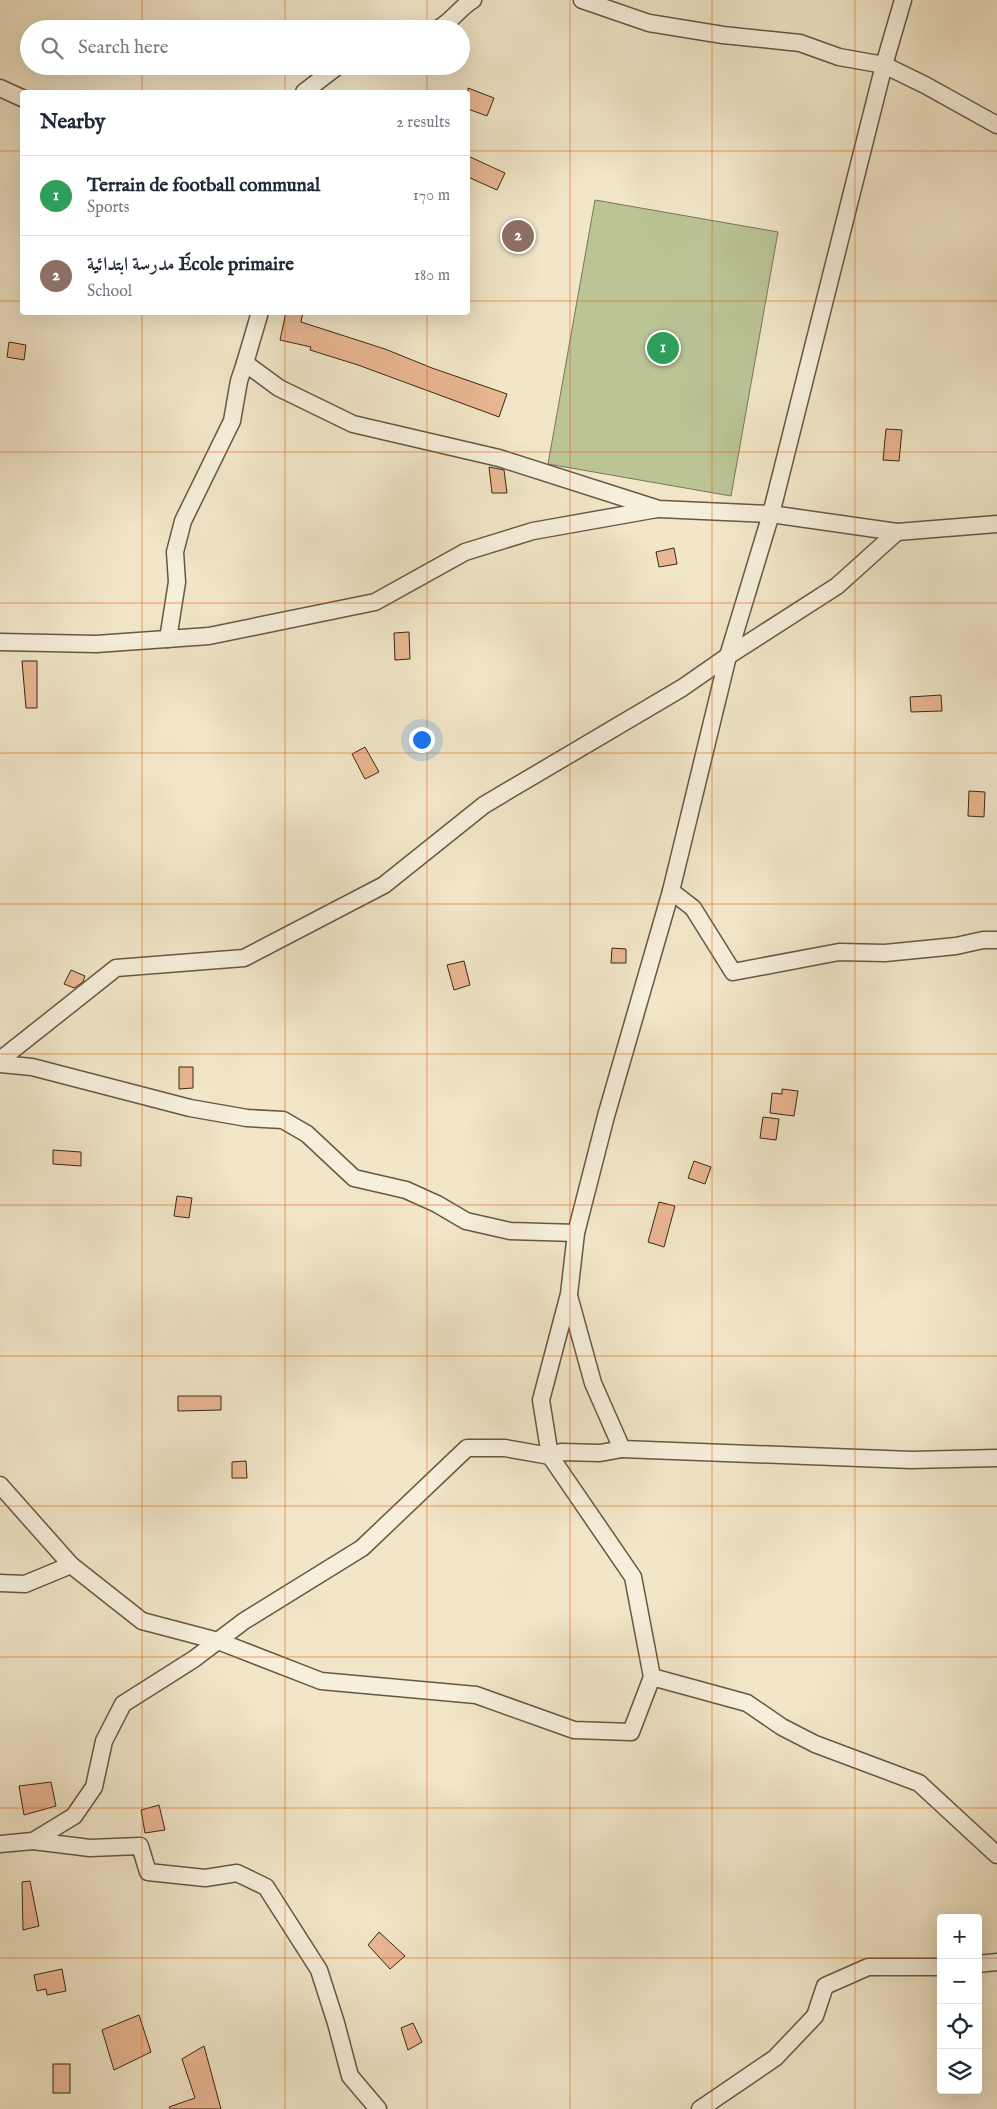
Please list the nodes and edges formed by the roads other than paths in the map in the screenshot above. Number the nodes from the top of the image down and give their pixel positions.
1 (474, 0) edge
2 (582, 0) edge
3 (898, 3) edge
4 (449, 20) edge
5 (884, 65) junction
6 (326, 75) edge
7 (0, 88) edge
8 (307, 90) edge
9 (20, 97) edge
10 (997, 125) edge
11 (259, 315) edge
12 (245, 363) junction
13 (659, 509) junction
14 (771, 514) junction
15 (997, 524) edge
16 (897, 532) junction
17 (168, 639) junction
18 (0, 642) edge
19 (728, 656) junction
20 (671, 891) junction
21 (997, 940) edge
22 (0, 1060) edge
23 (0, 1064) edge
24 (576, 1233) junction
25 (569, 1294) junction
26 (622, 1449) junction
27 (550, 1456) junction
28 (997, 1458) edge
29 (0, 1485) edge
30 (71, 1565) junction
31 (0, 1583) edge
32 (218, 1641) junction
33 (652, 1677) junction
34 (33, 1841) junction
35 (0, 1844) edge
36 (997, 1856) edge
37 (997, 1962) edge
38 (982, 1964) edge
39 (937, 1967) edge
40 (378, 2109) edge
41 (700, 2109) edge

1 - 4 street
2 - 5 street
3 - 5 street
5 - 10 street
5 - 14 street
6 - 8 street
7 - 9 street
11 - 12 street
12 - 13 street
12 - 17 street
13 - 14 street
13 - 17 street
14 - 16 street
14 - 19 street
15 - 16 street
16 - 19 street
17 - 18 street
19 - 20 street
19 - 22 street
20 - 21 street
20 - 24 street
23 - 24 street
24 - 25 street
25 - 26 street
25 - 27 street
26 - 27 street
26 - 28 street
27 - 32 street
27 - 33 street
29 - 30 street
30 - 31 street
30 - 32 street
32 - 33 street
32 - 34 street
33 - 36 street
34 - 35 street
34 - 40 street
37 - 38 street
39 - 41 street

